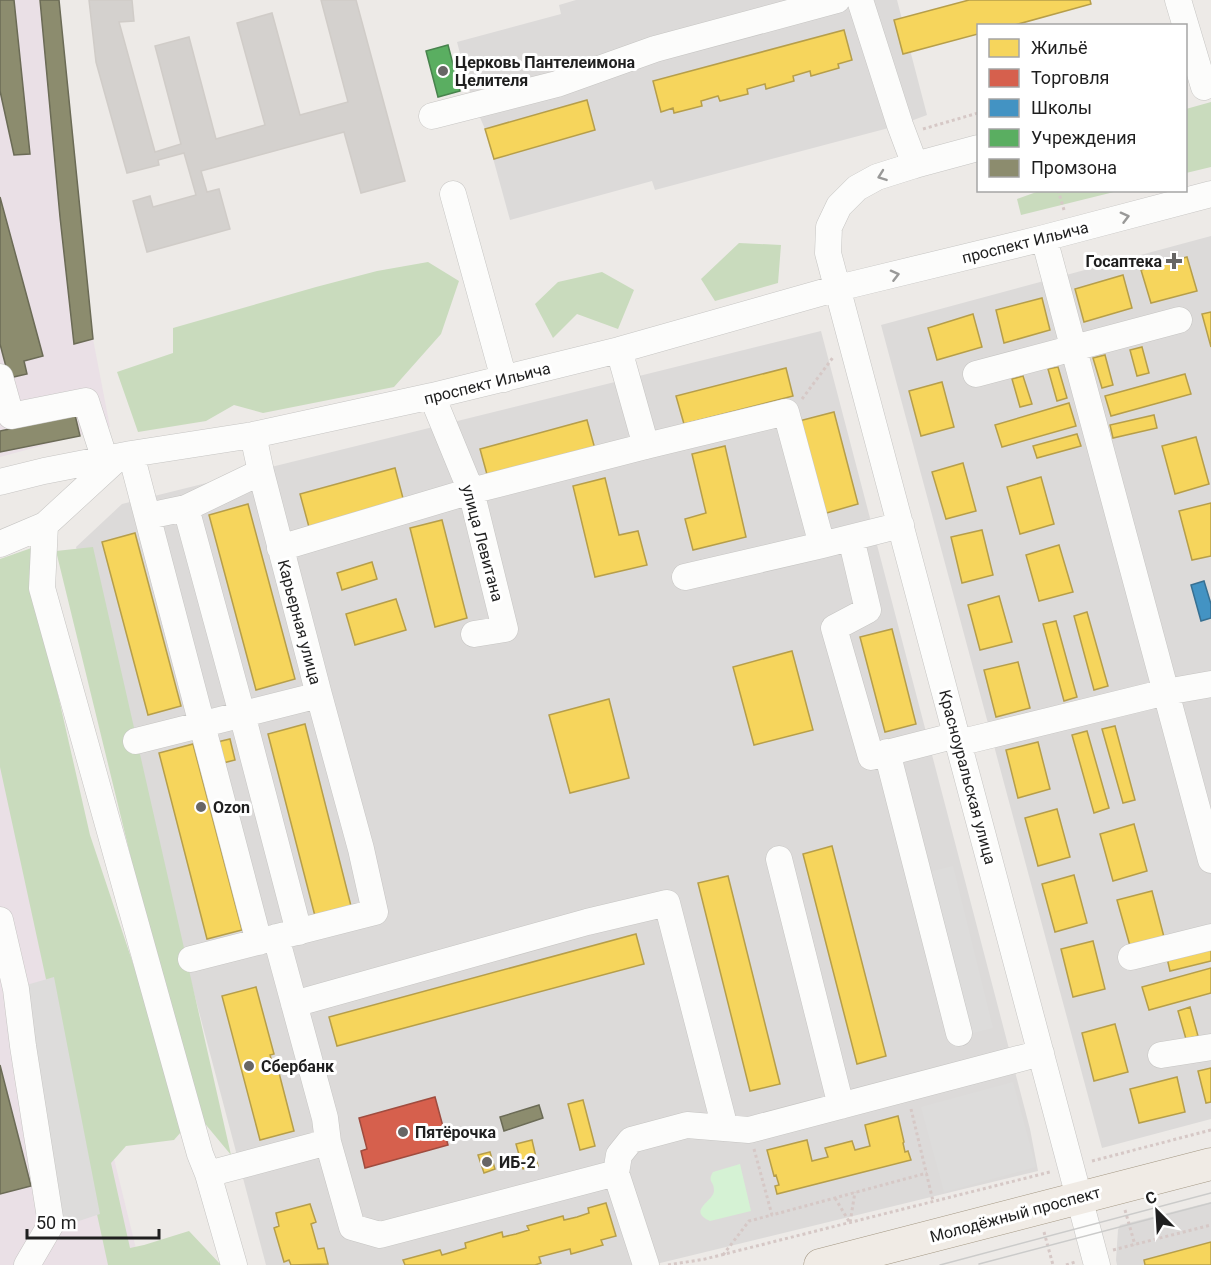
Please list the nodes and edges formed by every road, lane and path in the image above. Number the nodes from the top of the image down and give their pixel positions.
1 (837, 0) edge
2 (860, 0) edge
3 (1178, 0) edge
4 (1184, 24) edge
5 (1187, 36) edge
6 (1200, 89) edge
7 (977, 113) edge
8 (432, 116) dead end
9 (904, 135) junction
10 (977, 148) edge
11 (915, 165) junction
12 (1059, 192) edge
13 (453, 194) dead end
14 (1211, 194) edge
15 (1064, 210) dead end
16 (1044, 238) junction
17 (838, 288) junction
18 (1179, 320) dead end
19 (850, 333) junction
20 (1074, 348) junction
21 (619, 350) junction
22 (976, 374) dead end
23 (0, 377) edge
24 (504, 379) junction
25 (432, 396) junction
26 (786, 412) junction
27 (253, 435) junction
28 (646, 446) junction
29 (119, 457) junction
30 (261, 472) junction
31 (0, 482) edge
32 (471, 491) junction
33 (186, 508) junction
34 (148, 516) junction
35 (45, 525) junction
36 (901, 525) junction
37 (850, 538) junction
38 (0, 544) edge
39 (822, 545) junction
40 (280, 548) junction
41 (685, 577) dead end
42 (474, 634) dead end
43 (1211, 684) edge
44 (1166, 692) junction
45 (319, 695) junction
46 (242, 714) junction
47 (202, 724) junction
48 (958, 739) junction
49 (136, 741) dead end
50 (887, 752) junction
51 (779, 859) dead end
52 (1211, 860) edge
53 (0, 920) edge
54 (278, 937) junction
55 (1211, 937) edge
56 (1131, 957) dead end
57 (191, 959) dead end
58 (8, 991) edge
59 (294, 1004) junction
60 (958, 1032) dead end
61 (1211, 1047) edge
62 (1041, 1053) junction
63 (1161, 1055) dead end
64 (906, 1089) junction
65 (841, 1106) junction
66 (737, 1129) junction
67 (1211, 1130) edge
68 (328, 1142) junction
69 (1090, 1162) dead end
70 (1211, 1164) edge
71 (1050, 1172) dead end
72 (616, 1173) junction
73 (927, 1173) junction
74 (208, 1174) junction
75 (855, 1192) junction
76 (835, 1198) junction
77 (1079, 1198) junction
78 (933, 1201) junction
79 (1124, 1208) dead end
80 (772, 1215) junction
81 (850, 1223) junction
82 (1211, 1225) edge
83 (1043, 1227) dead end
84 (1135, 1245) junction
85 (723, 1255) junction
86 (1101, 1259) edge
87 (27, 1265) edge
88 (234, 1265) edge
89 (646, 1265) edge
90 (668, 1265) edge
91 (820, 1265) edge
92 (1053, 1265) edge

1 - 8 street
2 - 9 street
3 - 4 street
5 - 6 street
7 - 9 path
9 - 11 street
10 - 11 street
11 -> 17 street
12 - 15 path
13 - 24 street
16 -> 14 street, проспект Ильича
17 -> 16 street, проспект Ильича
16 - 20 street
17 - 19 street, Красноуральская улица
17 - 21 street, проспект Ильича
18 - 20 street
19 - 26 path
19 - 36 street, Красноуральская улица
20 - 22 street
20 - 44 street
21 - 24 street, проспект Ильича
21 - 28 street
23 - 29 street
24 - 25 street, проспект Ильича
25 - 27 street, проспект Ильича
25 - 32 street, улица Левитана
26 - 28 street
26 - 39 street
27 - 29 street, проспект Ильича
27 - 30 street, Карьерная улица
28 - 32 street
29 - 31 street, проспект Ильича
29 - 34 street
29 - 35 street
30 - 33 street
30 - 40 street, Карьерная улица
32 - 40 street
32 - 42 street, улица Левитана
33 - 34 street
33 - 46 street
34 - 47 street
35 - 38 street
35 - 74 street
36 - 37 street
36 - 48 street, Красноуральская улица
37 - 39 street
37 - 50 street
39 - 41 street
40 - 45 street, Карьерная улица
43 - 44 street
44 - 48 street
44 - 52 street
45 - 46 street, Карьерная улица
45 - 54 street
46 - 47 street, Карьерная улица
46 - 54 street
47 - 49 street, Карьерная улица
47 - 54 street
48 - 50 street
48 - 62 street, Красноуральская улица
50 - 60 street
51 - 65 street
53 - 58 street
54 - 57 street
54 - 59 street
55 - 56 street
58 - 87 street
59 - 66 street
59 - 68 street
61 - 63 street
62 - 64 street
62 - 77 street, Красноуральская улица
64 - 65 street
64 - 73 path
65 - 66 street
66 - 72 street
66 - 80 path
67 - 69 path
68 - 72 street
68 - 74 street
70 - 77 main road, Молодёжный проспект
71 - 78 path
72 - 89 street
73 - 75 path
73 - 78 path
74 - 88 street
75 - 76 path
75 - 81 path
76 - 80 path
76 - 81 path
77 - 86 street, Красноуральская улица
77 - 91 main road, Молодёжный проспект
78 - 81 path
79 - 84 path
80 - 85 path
81 - 85 path
82 - 84 path
83 - 92 path
84 - 86 path
85 - 90 path

